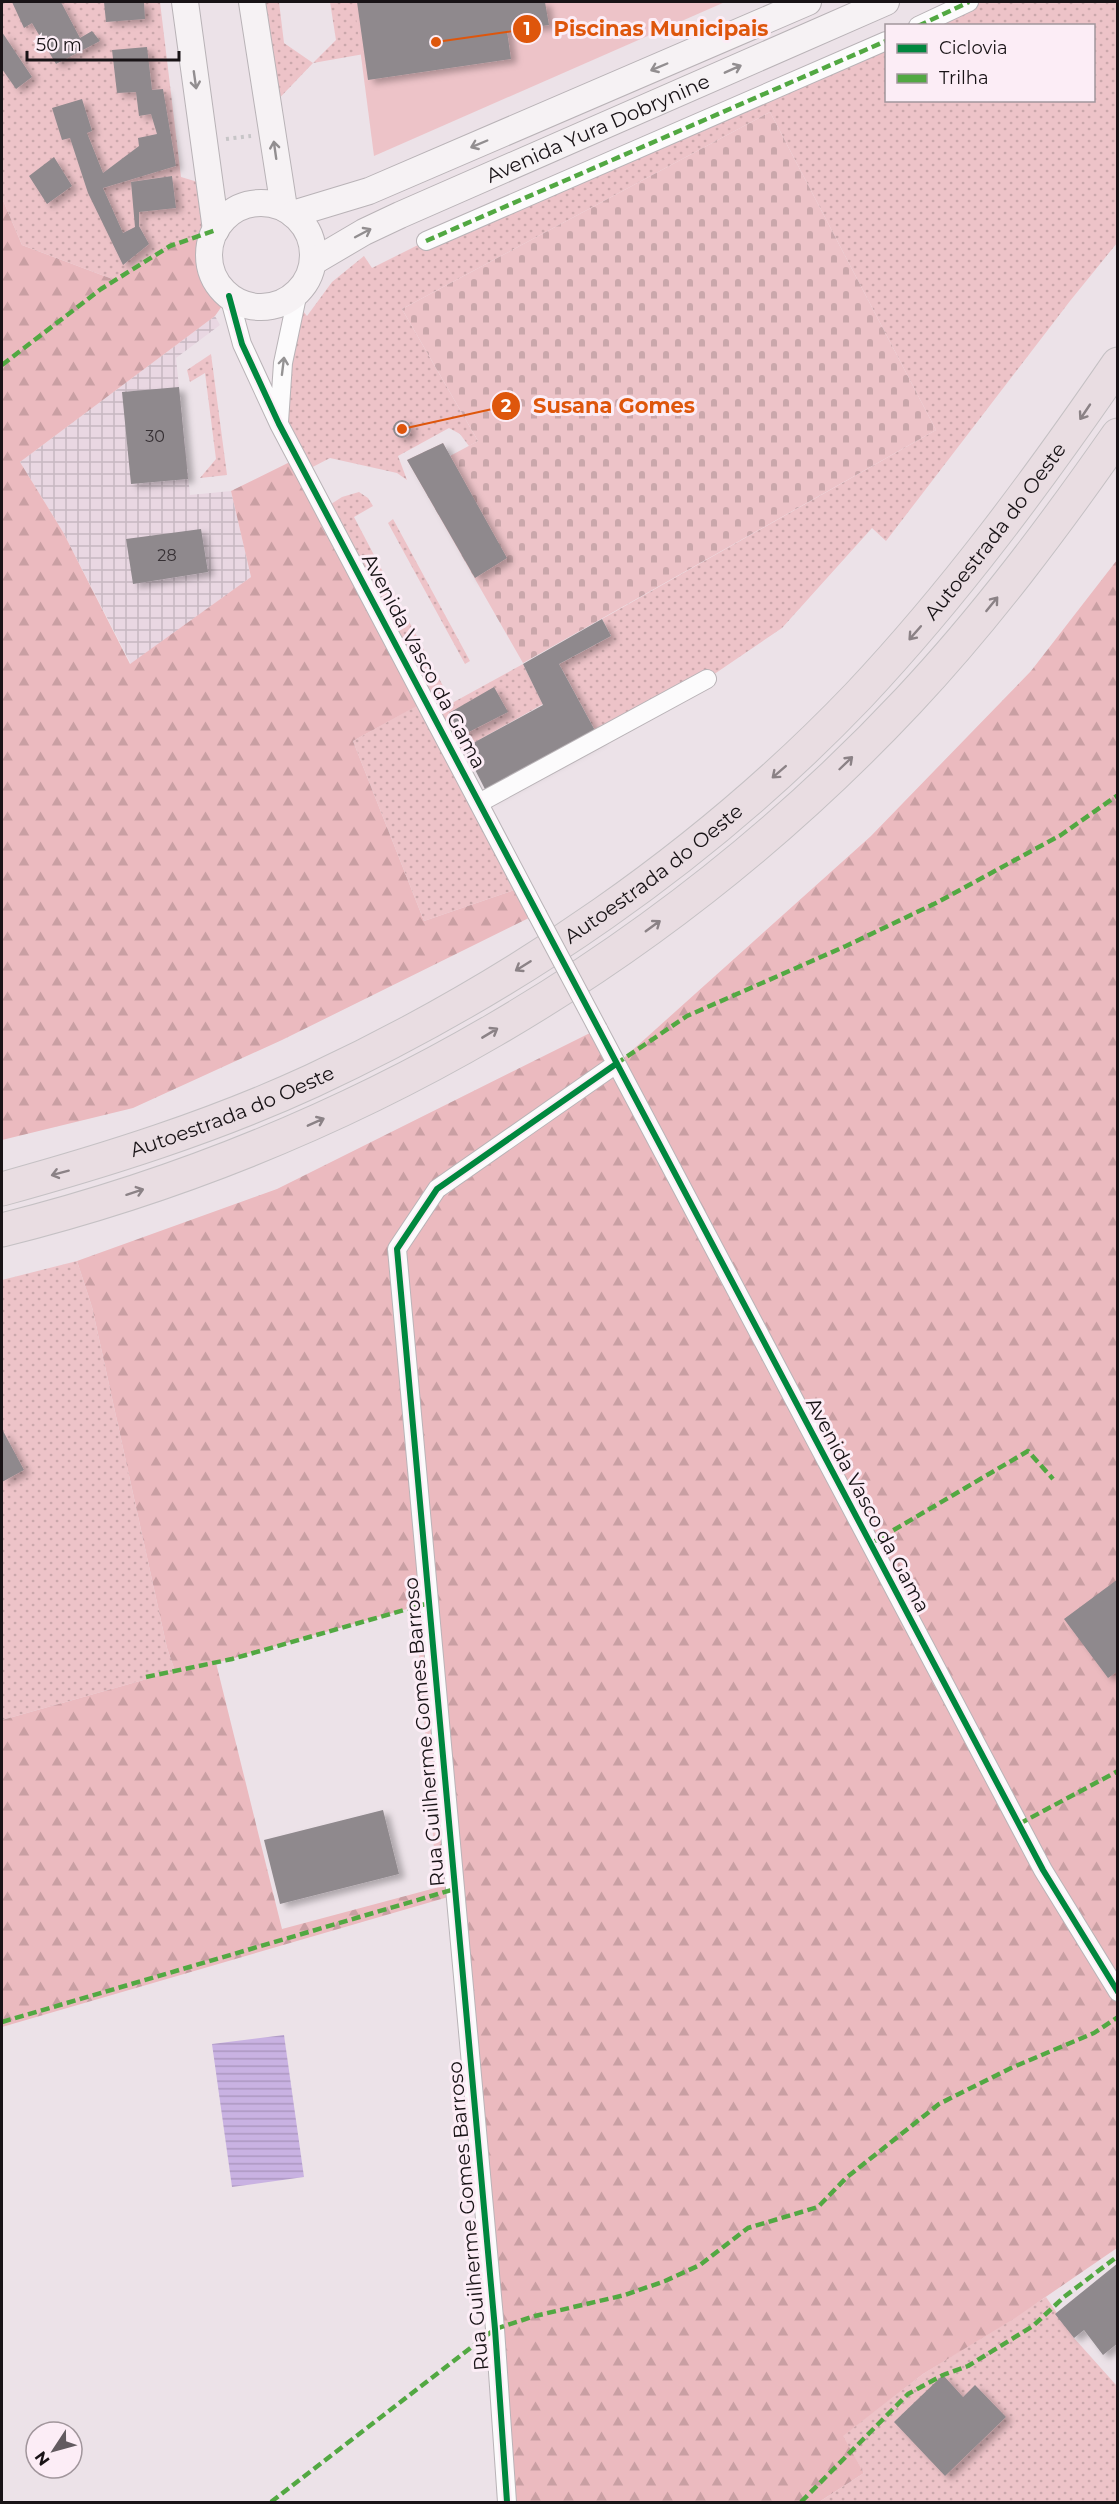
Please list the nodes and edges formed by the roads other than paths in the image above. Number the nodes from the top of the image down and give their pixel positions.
1 (185, 2) edge
2 (252, 2) edge
3 (808, 2) edge
4 (886, 2) edge
5 (969, 2) edge
6 (922, 24) edge
7 (885, 41) edge
8 (289, 211) junction
9 (216, 230) junction
10 (426, 241) dead end
11 (313, 262) junction
12 (298, 292) junction
13 (229, 296) junction
14 (1118, 364) edge
15 (279, 424) junction
16 (1118, 435) edge
17 (707, 680) dead end
18 (479, 803) junction
19 (616, 1064) junction
20 (2, 1189) edge
21 (2, 1230) edge
22 (1118, 1992) edge
23 (507, 2502) edge

1 -> 9 main road
8 -> 2 main road
3 -> 8 main road, Avenida Yura Dobrynine
11 -> 4 main road, Avenida Yura Dobrynine
5 - 6 street
7 - 10 street
8 - 9 main road
8 - 11 main road
9 - 13 main road
11 - 12 main road
12 - 13 main road
15 -> 12 street
13 - 15 street, Avenida Vasco da Gama
14 -> 20 highway, Autoestrada do Oeste
15 - 18 street, Avenida Vasco da Gama
21 -> 16 highway, Autoestrada do Oeste
17 - 18 street
18 - 19 street, Avenida Vasco da Gama, bridge
19 - 22 street, Avenida Vasco da Gama
19 - 23 street, Rua Guilherme Gomes Barroso

